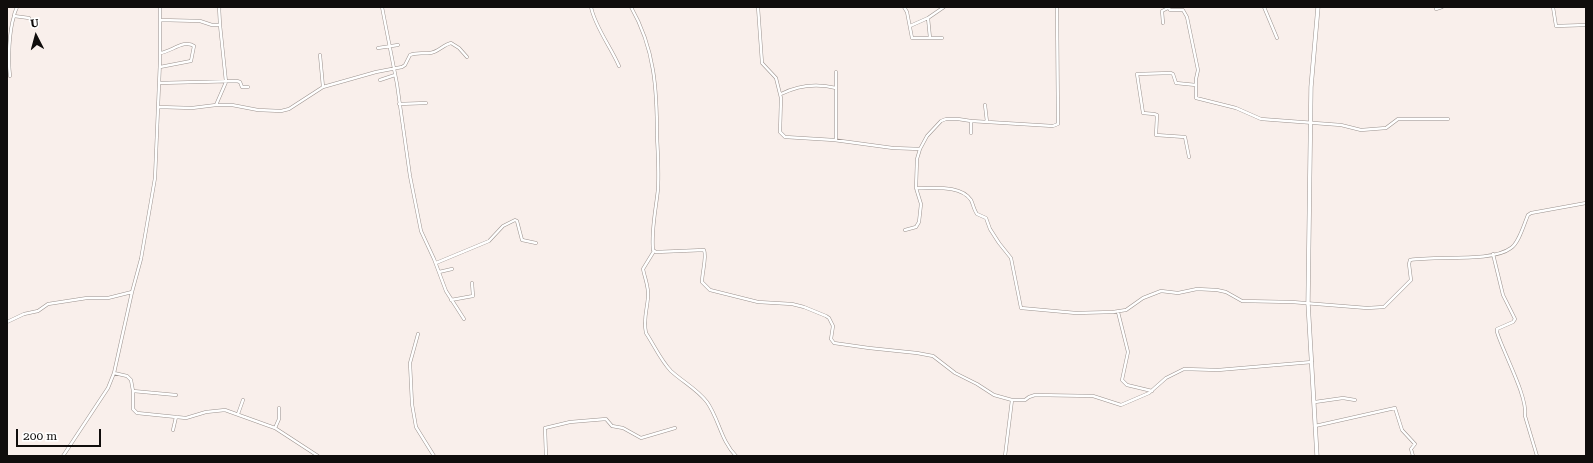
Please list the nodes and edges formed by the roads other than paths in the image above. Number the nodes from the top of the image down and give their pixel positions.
1 (17, 7) edge
2 (160, 7) edge
3 (219, 7) edge
4 (382, 7) edge
5 (591, 7) edge
6 (631, 7) edge
7 (758, 7) edge
8 (904, 7) edge
9 (944, 7) edge
10 (1057, 7) edge
11 (1264, 7) edge
12 (1318, 7) edge
13 (1442, 7) edge
14 (1553, 7) edge
15 (1168, 8) edge
16 (1436, 10) dead end
17 (14, 16) junction
18 (29, 18) dead end
19 (928, 18) junction
20 (160, 20) junction
21 (1163, 23) dead end
22 (220, 25) junction
23 (910, 26) junction
24 (1586, 26) edge
25 (930, 38) junction
26 (942, 38) dead end
27 (1276, 38) dead end
28 (398, 45) dead end
29 (389, 46) junction
30 (378, 48) dead end
31 (160, 53) junction
32 (320, 55) dead end
33 (467, 57) dead end
34 (619, 66) dead end
35 (160, 67) junction
36 (394, 69) junction
37 (836, 72) dead end
38 (395, 75) junction
39 (10, 76) dead end
40 (380, 80) dead end
41 (226, 82) junction
42 (159, 84) junction
43 (1196, 85) junction
44 (323, 87) junction
45 (248, 88) dead end
46 (836, 88) junction
47 (781, 94) junction
48 (426, 103) dead end
49 (399, 104) junction
50 (216, 105) junction
51 (985, 105) dead end
52 (158, 107) junction
53 (1448, 119) dead end
54 (971, 121) junction
55 (987, 122) junction
56 (1310, 122) junction
57 (971, 133) dead end
58 (836, 140) junction
59 (920, 149) junction
60 (1190, 157) dead end
61 (916, 188) junction
62 (1586, 203) edge
63 (905, 230) dead end
64 (536, 243) dead end
65 (654, 251) junction
66 (1493, 254) junction
67 (436, 263) junction
68 (452, 269) dead end
69 (439, 272) junction
70 (472, 283) dead end
71 (132, 292) junction
72 (451, 300) junction
73 (1308, 303) junction
74 (1118, 312) junction
75 (464, 319) dead end
76 (7, 322) edge
77 (418, 334) dead end
78 (1312, 362) junction
79 (114, 373) junction
80 (133, 391) junction
81 (1152, 391) junction
82 (176, 394) dead end
83 (243, 400) dead end
84 (1012, 400) junction
85 (1355, 400) dead end
86 (1315, 402) junction
87 (279, 408) dead end
88 (238, 414) junction
89 (176, 418) junction
90 (1316, 426) junction
91 (275, 428) junction
92 (674, 428) dead end
93 (173, 430) dead end
94 (64, 456) edge
95 (318, 456) edge
96 (434, 456) edge
97 (546, 456) edge
98 (736, 456) edge
99 (1005, 456) edge
100 (1317, 456) edge
101 (1413, 456) edge
102 (1537, 456) edge

1 - 17 street
2 - 20 street
3 - 22 street
4 - 29 street
5 - 34 street
6 - 65 street
7 - 47 street
8 - 23 street
9 - 19 street
10 - 55 street
11 - 27 street
12 - 56 street
13 - 16 street
14 - 24 street
15 - 21 street
15 - 43 street
17 - 18 street
17 - 39 street
19 - 23 street
19 - 25 street
20 - 22 street
20 - 31 street
22 - 41 street
23 - 25 street
25 - 26 street
28 - 29 street
29 - 30 street
29 - 36 street
31 - 35 street
31 - 35 street
32 - 44 street
33 - 36 street
35 - 42 street
36 - 38 street
36 - 44 street
37 - 46 street
38 - 40 street
38 - 49 street
41 - 42 street
41 - 45 street
41 - 50 street
42 - 52 street
43 - 56 street
43 - 60 street
44 - 50 street
46 - 47 street
46 - 58 street
47 - 58 street
48 - 49 street
49 - 67 street
50 - 52 street
51 - 55 street
52 - 71 street
53 - 56 street
54 - 55 street
54 - 57 street
54 - 59 street
56 - 73 street
58 - 59 street
59 - 61 street
61 - 63 street
61 - 74 street
62 - 66 street
64 - 67 street
65 - 84 street
65 - 98 street
66 - 73 street
66 - 102 street
67 - 69 street
68 - 69 street
69 - 72 street
70 - 72 street
71 - 76 street
71 - 79 street
72 - 75 street
73 - 74 street
73 - 78 street
74 - 81 street
77 - 96 street
78 - 81 street
78 - 86 street
79 - 80 street
79 - 94 street
80 - 82 street
80 - 89 street
81 - 84 street
83 - 88 street
84 - 99 street
85 - 86 street
86 - 90 street
87 - 91 street
88 - 89 street
88 - 91 street
89 - 93 street
90 - 100 street
90 - 101 street
91 - 95 street
92 - 97 street

